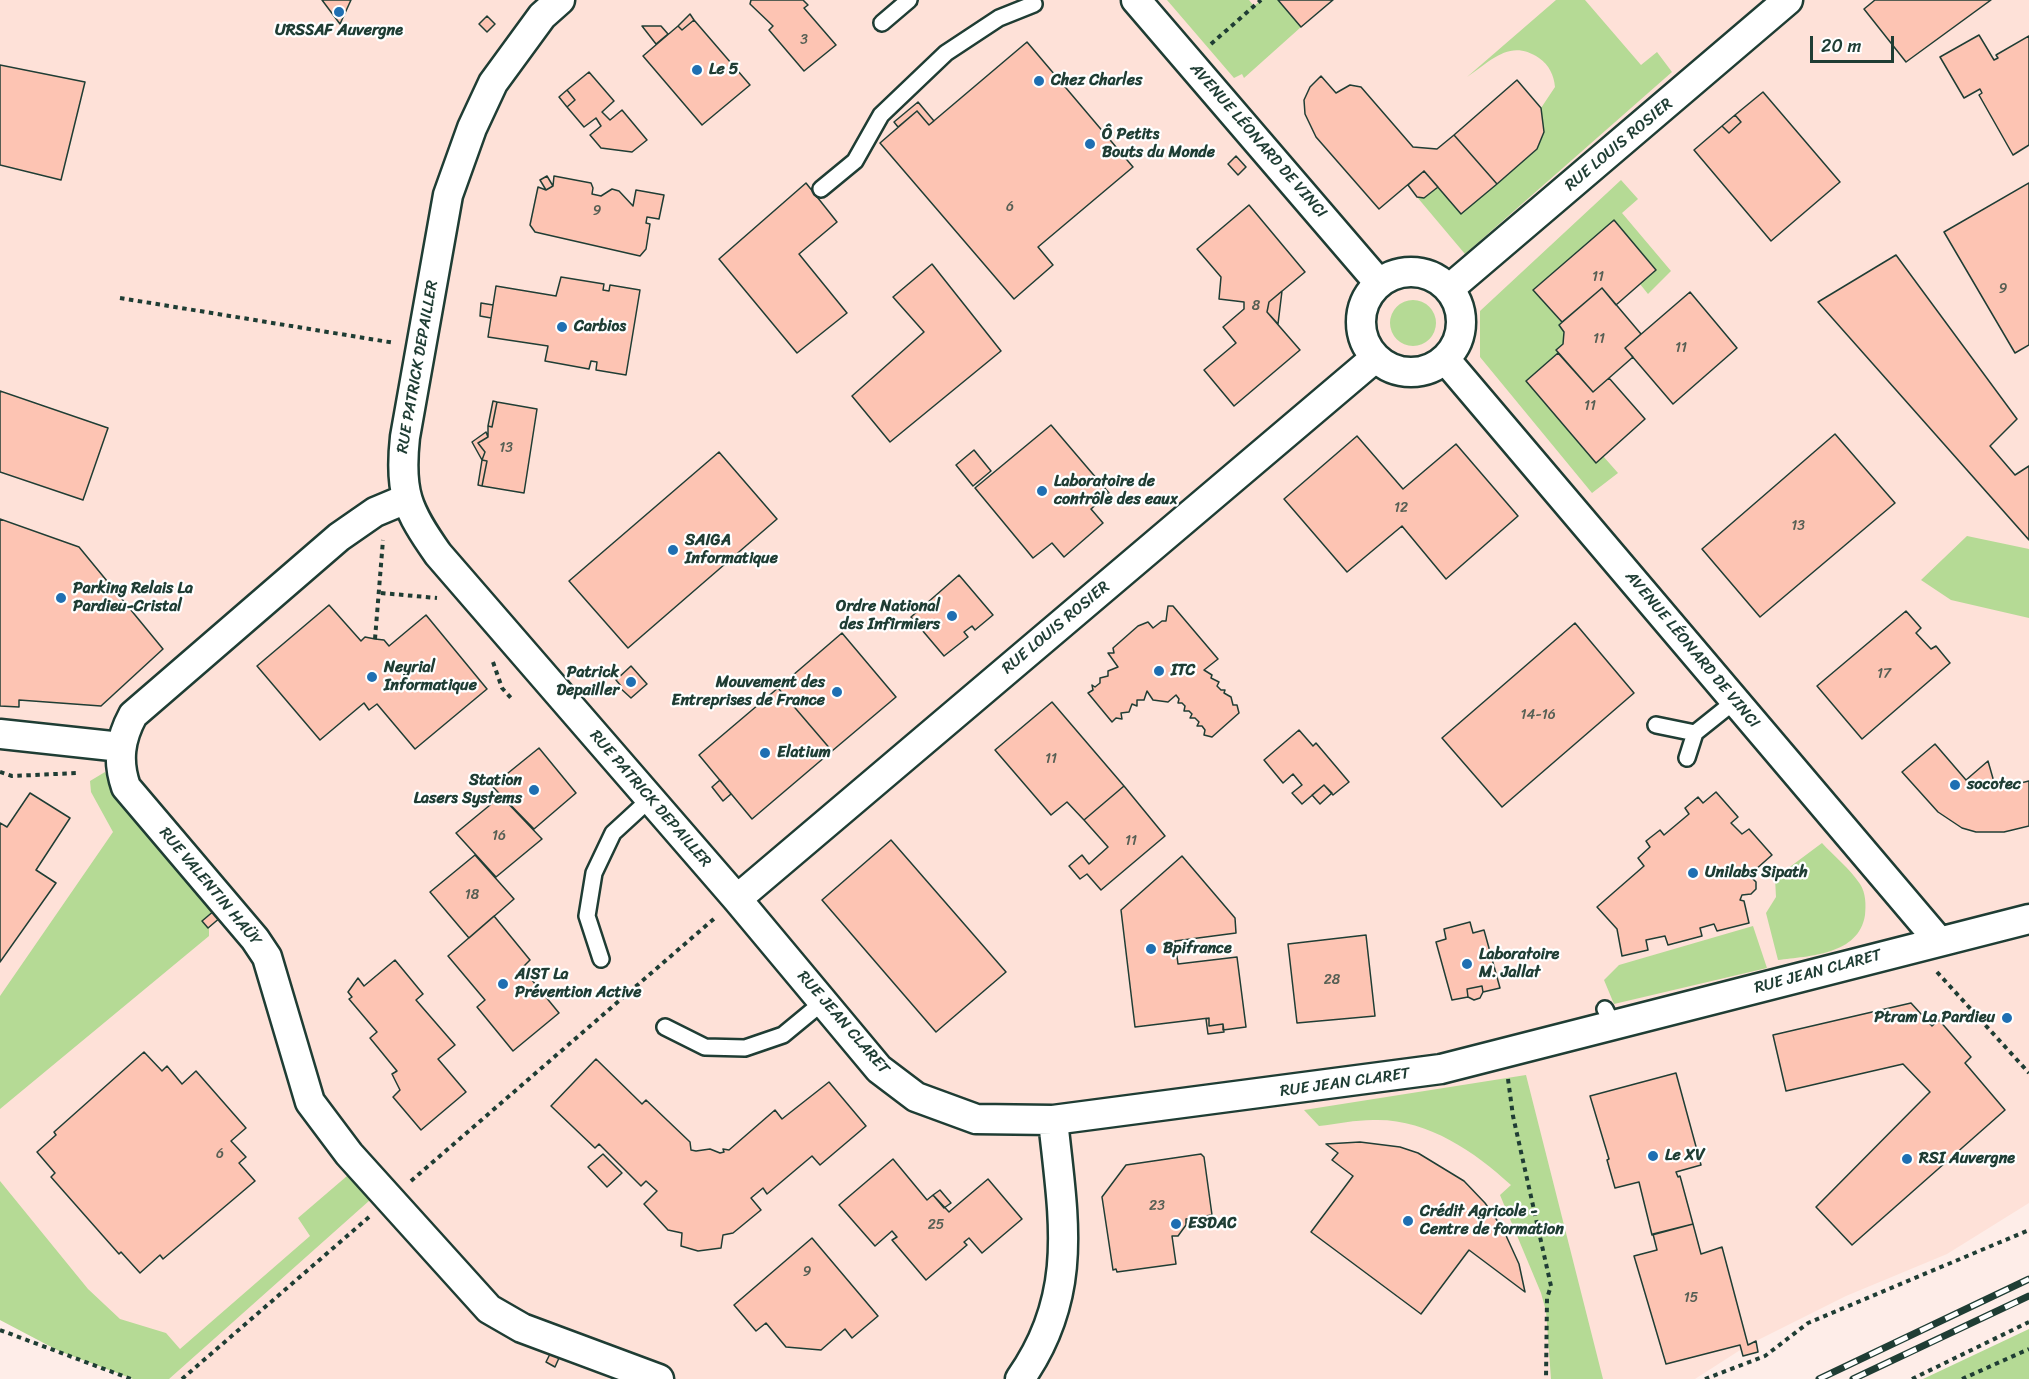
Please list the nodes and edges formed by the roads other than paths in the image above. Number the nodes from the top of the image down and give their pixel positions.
1 (560, 0) edge
2 (909, 0) edge
3 (1136, 0) edge
4 (1788, 0) edge
5 (1034, 4) dead end
6 (882, 23) dead end
7 (821, 189) dead end
8 (1379, 283) junction
9 (1449, 289) junction
10 (1375, 358) junction
11 (1445, 359) junction
12 (406, 499) junction
13 (1735, 701) junction
14 (1656, 725) dead end
15 (1695, 733) junction
16 (0, 734) edge
17 (1687, 758) dead end
18 (121, 759) junction
19 (650, 799) junction
20 (737, 899) junction
21 (2029, 919) edge
22 (1926, 943) junction
23 (601, 959) dead end
24 (823, 1002) junction
25 (665, 1027) dead end
26 (1053, 1120) junction
27 (659, 1379) edge
28 (1020, 1379) edge

1 - 12 street, RUE PATRICK DEPAILLER
2 - 6 lane
3 - 8 street, AVENUE LÉONARD DE VINCI
4 - 9 street, RUE LOUIS ROSIER
5 - 7 lane
8 - 9 street
8 - 10 street
9 - 11 street
10 - 11 street
10 - 20 street, RUE LOUIS ROSIER
11 - 13 street, AVENUE LÉONARD DE VINCI
12 - 18 street
12 - 19 street, RUE PATRICK DEPAILLER
13 - 15 lane
13 - 22 street, AVENUE LÉONARD DE VINCI
14 - 15 lane
15 - 17 lane
16 - 18 street
18 - 27 street, RUE VALENTIN HAÜY
19 - 20 street, RUE PATRICK DEPAILLER
19 - 23 lane
20 - 24 street, RUE JEAN CLARET
21 - 22 street, RUE JEAN CLARET
22 - 26 street, RUE JEAN CLARET
24 - 25 lane
24 - 26 street, RUE JEAN CLARET
26 - 28 street

